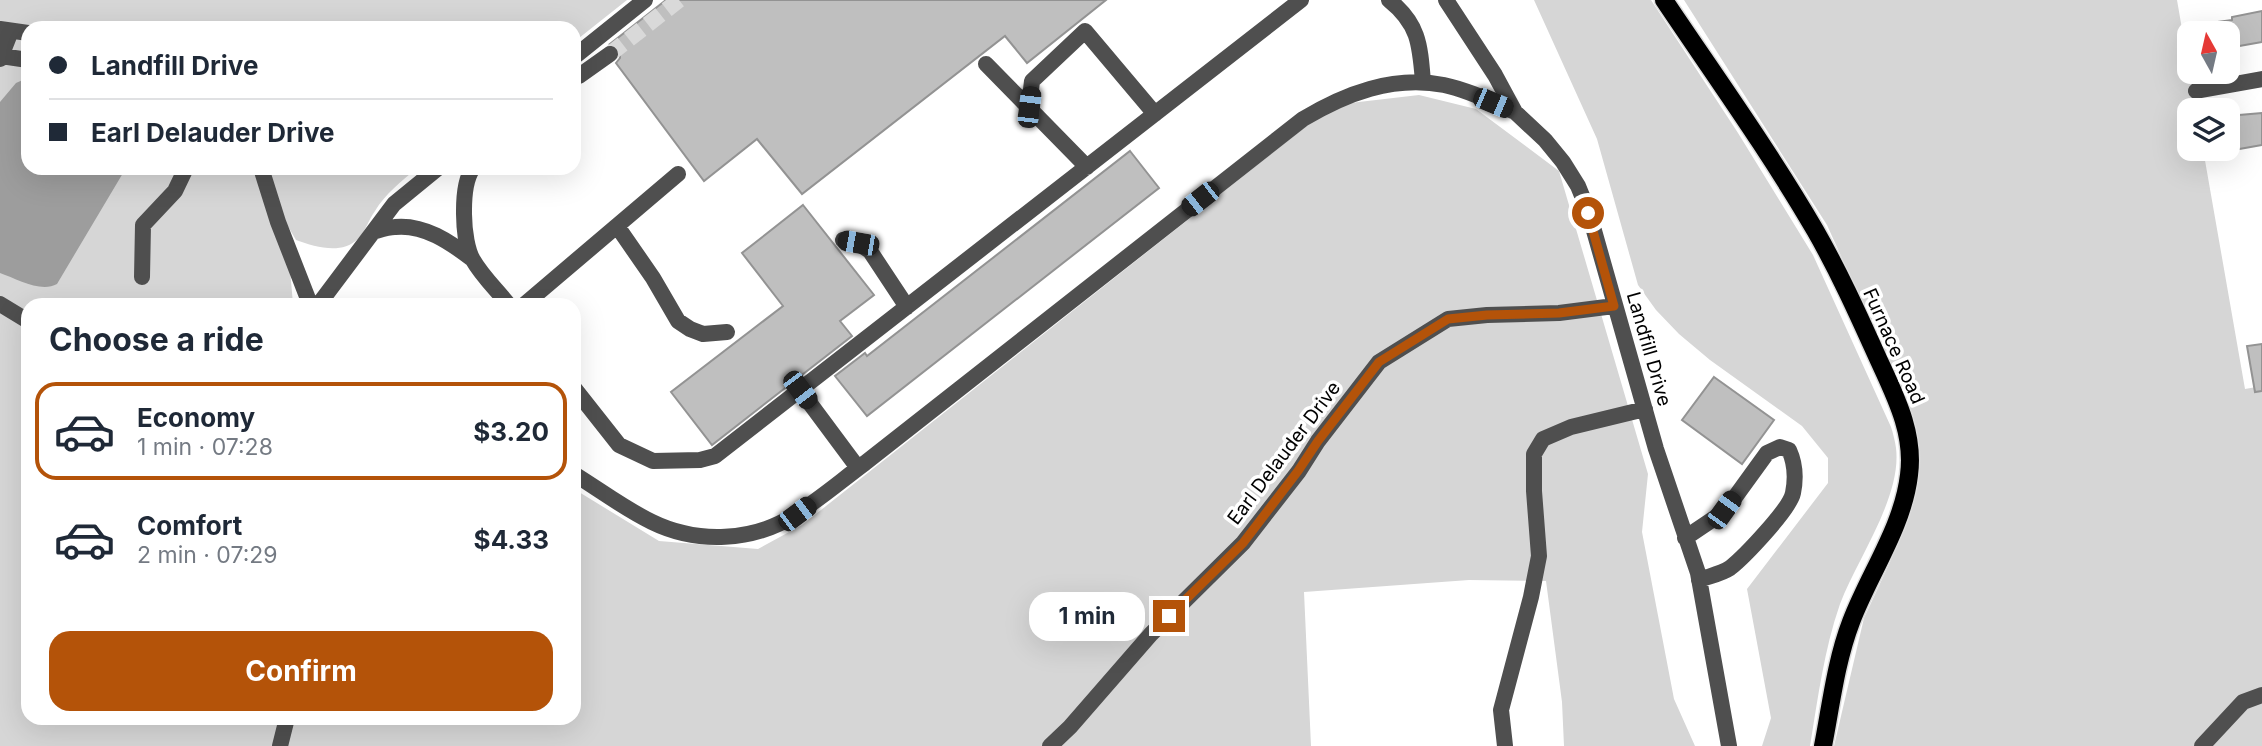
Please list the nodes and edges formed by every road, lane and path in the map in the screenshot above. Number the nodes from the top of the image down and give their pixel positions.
1 (645, 0) edge
2 (1301, 0) edge
3 (1389, 0) edge
4 (1446, 0) edge
5 (1664, 0) edge
6 (13, 31) edge
7 (581, 51) edge
8 (610, 54) tunnel mouth
9 (1, 57) edge
10 (21, 59) edge
11 (986, 64) dead end
12 (581, 75) edge
13 (2262, 79) edge
14 (1423, 82) junction
15 (2196, 91) dead end
16 (1029, 107) junction
17 (1516, 112) junction
18 (1155, 114) junction
19 (1087, 167) junction
20 (678, 174) dead end
21 (183, 175) edge
22 (263, 175) edge
23 (429, 175) edge
24 (469, 175) edge
25 (617, 226) junction
26 (373, 232) junction
27 (843, 240) dead end
28 (472, 259) junction
29 (142, 277) dead end
30 (308, 298) edge
31 (324, 298) edge
32 (503, 298) edge
33 (532, 298) edge
34 (0, 304) edge
35 (1614, 306) junction
36 (907, 307) junction
37 (21, 317) edge
38 (727, 332) dead end
39 (800, 390) junction
40 (581, 397) edge
41 (1645, 410) junction
42 (858, 468) junction
43 (581, 479) edge
44 (1685, 538) junction
45 (1699, 580) junction
46 (2262, 695) edge
47 (285, 725) edge
48 (280, 746) edge
49 (1050, 746) edge
50 (1505, 746) edge
51 (1729, 746) edge
52 (1823, 746) edge
53 (2202, 746) edge

1 - 7 street
2 - 18 street
3 - 14 street
4 - 17 street, Landfill Drive
5 - 52 main road, Furnace Road
6 - 9 street
8 - 12 street
9 - 10 street
11 - 16 street
13 - 15 street
14 - 17 street
14 - 42 street
16 - 18 street
16 - 19 street
17 - 35 street, Landfill Drive
18 - 19 street
19 - 36 street
20 - 25 street
21 - 29 street
22 - 30 street
23 - 26 street
24 - 28 street
25 - 33 street
25 - 38 street
26 - 28 street
26 - 31 street
27 - 36 street
28 - 32 street
34 - 37 street
35 - 41 street, Landfill Drive
35 - 49 street, Earl Delauder Drive
36 - 39 street
39 - 40 street
39 - 42 street
41 - 44 street, Landfill Drive
41 - 50 street
42 - 43 street
44 - 45 street, Landfill Drive
44 - 45 street
45 - 51 street, Landfill Drive
46 - 53 street
47 - 48 street

